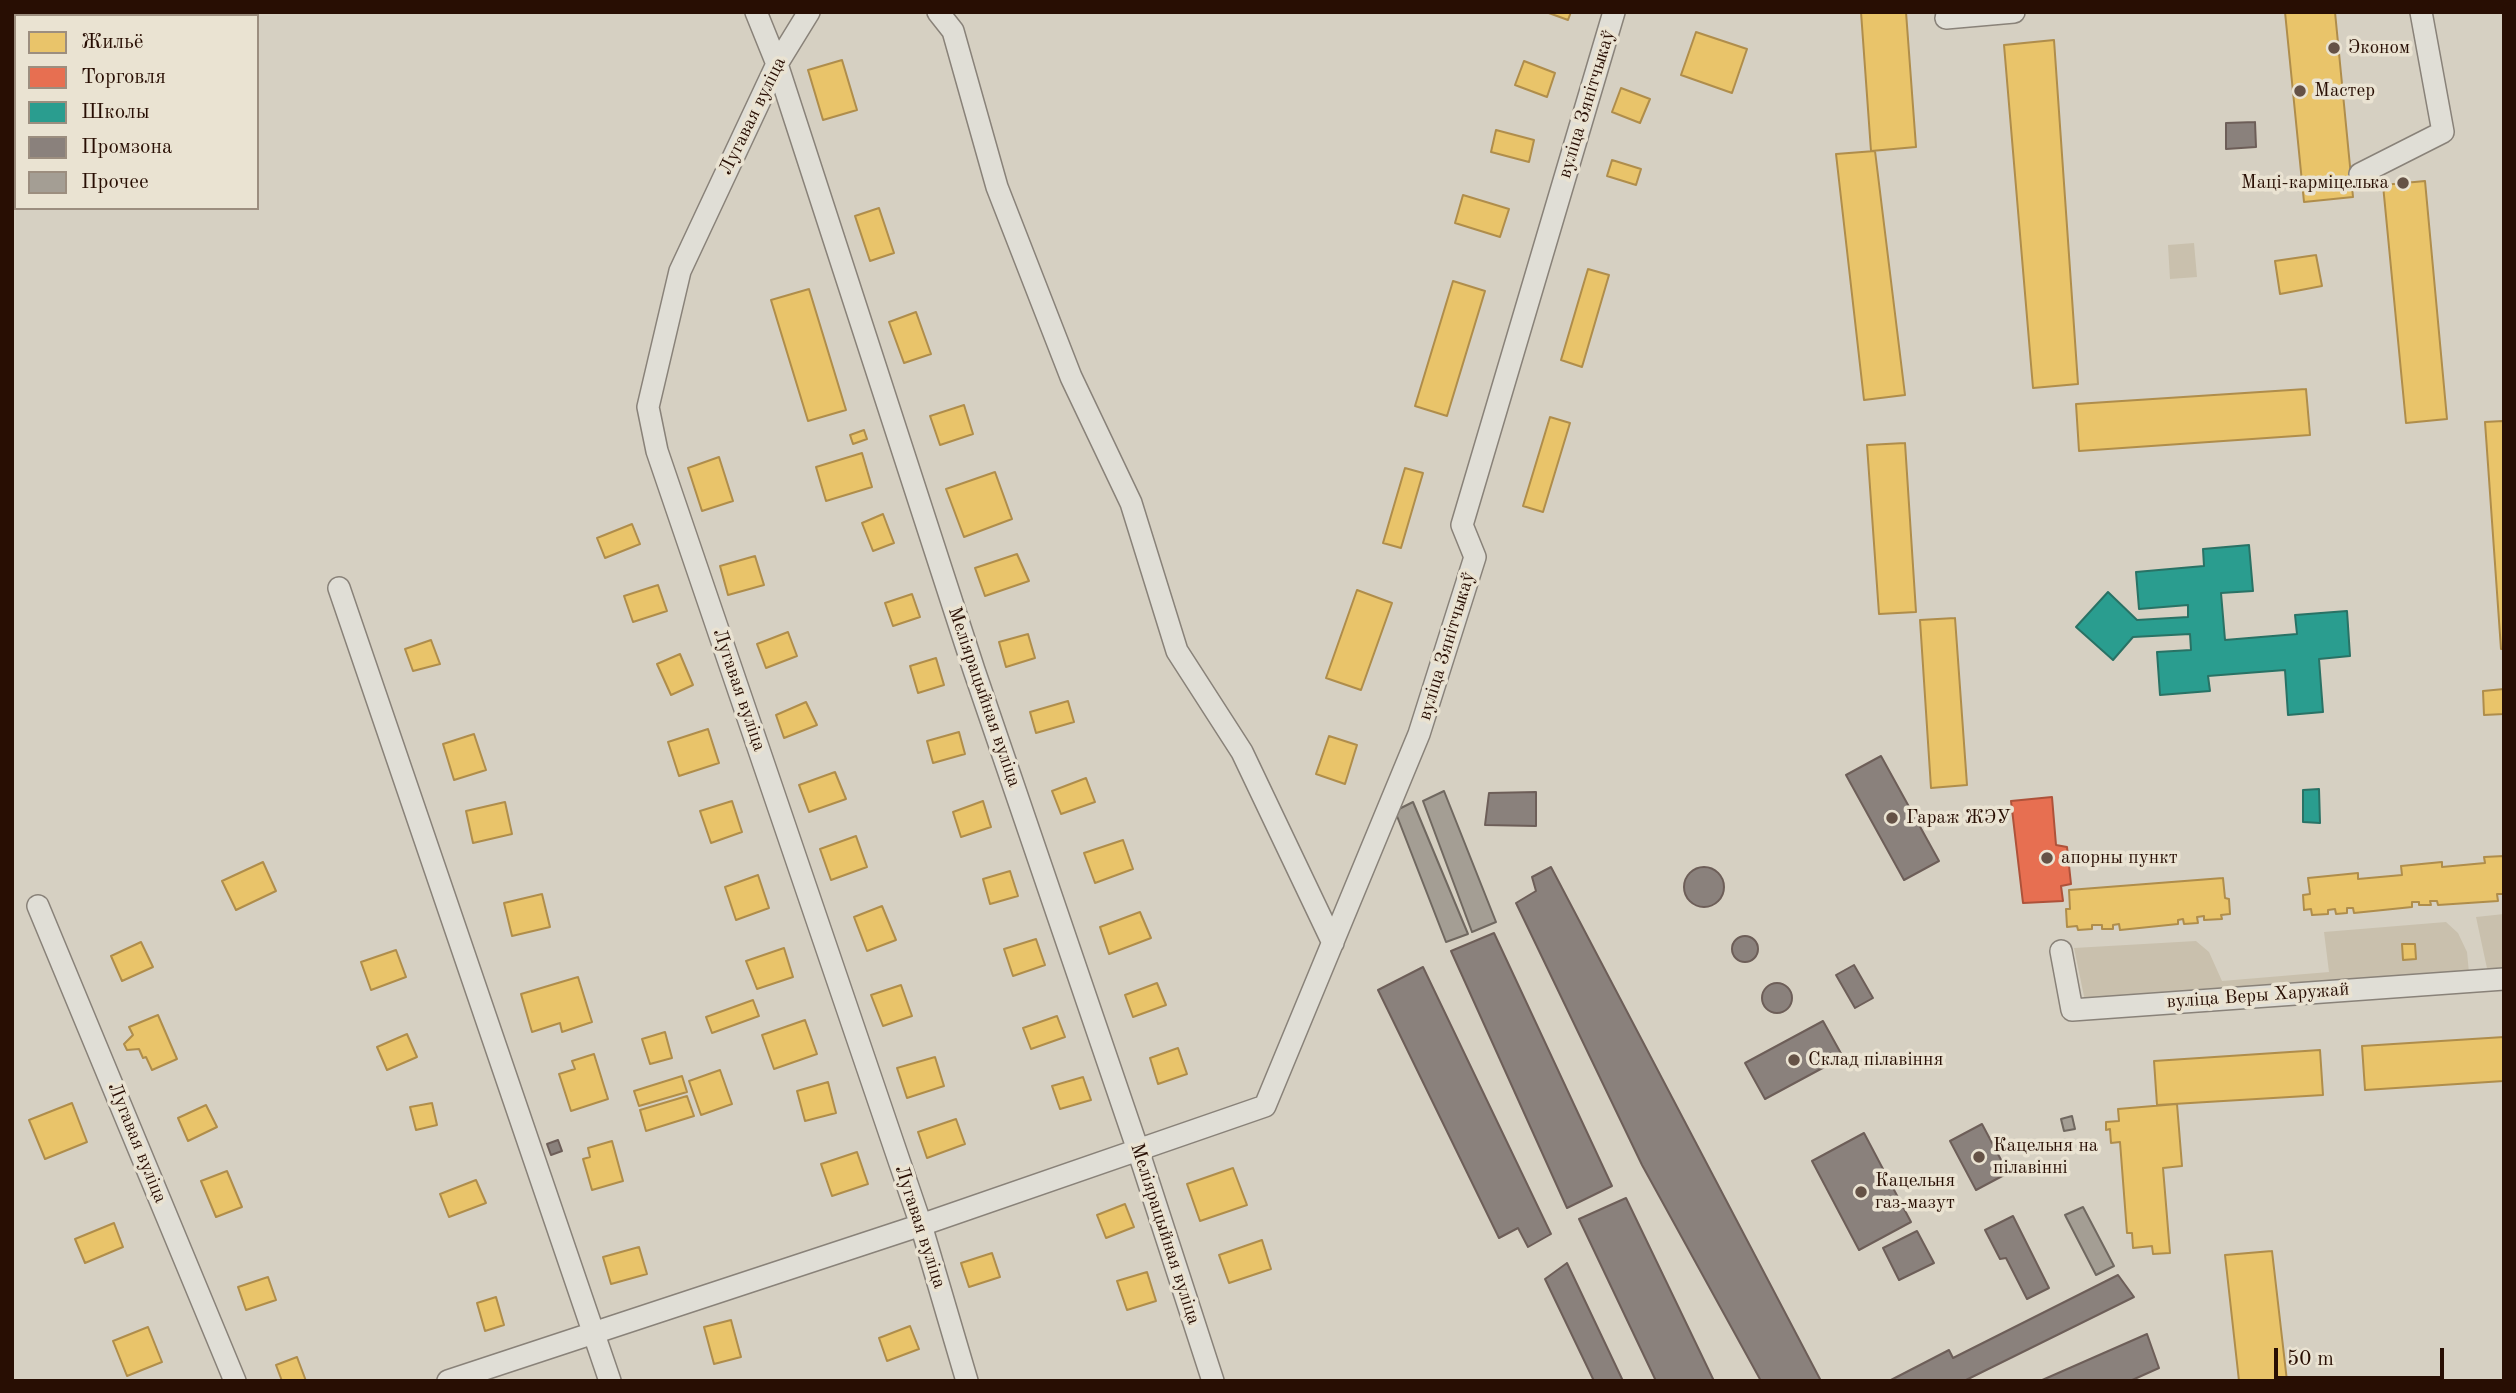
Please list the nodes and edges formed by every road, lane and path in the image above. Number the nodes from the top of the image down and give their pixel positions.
1 (756, 12) edge
2 (809, 12) edge
3 (937, 12) edge
4 (1614, 12) edge
5 (2014, 12) edge
6 (2421, 12) edge
7 (1947, 18) dead end
8 (777, 64) junction
9 (2360, 174) dead end
10 (339, 588) dead end
11 (38, 906) dead end
12 (1333, 943) junction
13 (2061, 951) dead end
14 (2504, 979) edge
15 (1138, 1150) junction
16 (921, 1225) junction
17 (594, 1334) junction
18 (235, 1381) edge
19 (448, 1381) edge
20 (610, 1381) edge
21 (967, 1381) edge
22 (1213, 1381) edge

1 - 8 street, Меліярацыйная вуліца
2 - 8 street, Лугавая вуліца
3 - 12 street
4 - 12 street, вуліца Зянітчыкаў
5 - 7 street
6 - 9 street
8 - 15 street, Меліярацыйная вуліца
8 - 16 street, Лугавая вуліца
10 - 17 street
11 - 18 street, Лугавая вуліца
12 - 15 street, вуліца Зянітчыкаў
13 - 14 street, вуліца Веры Харужай
15 - 16 street
15 - 22 street, Меліярацыйная вуліца
16 - 17 street
16 - 21 street, Лугавая вуліца
17 - 19 street
17 - 20 street

